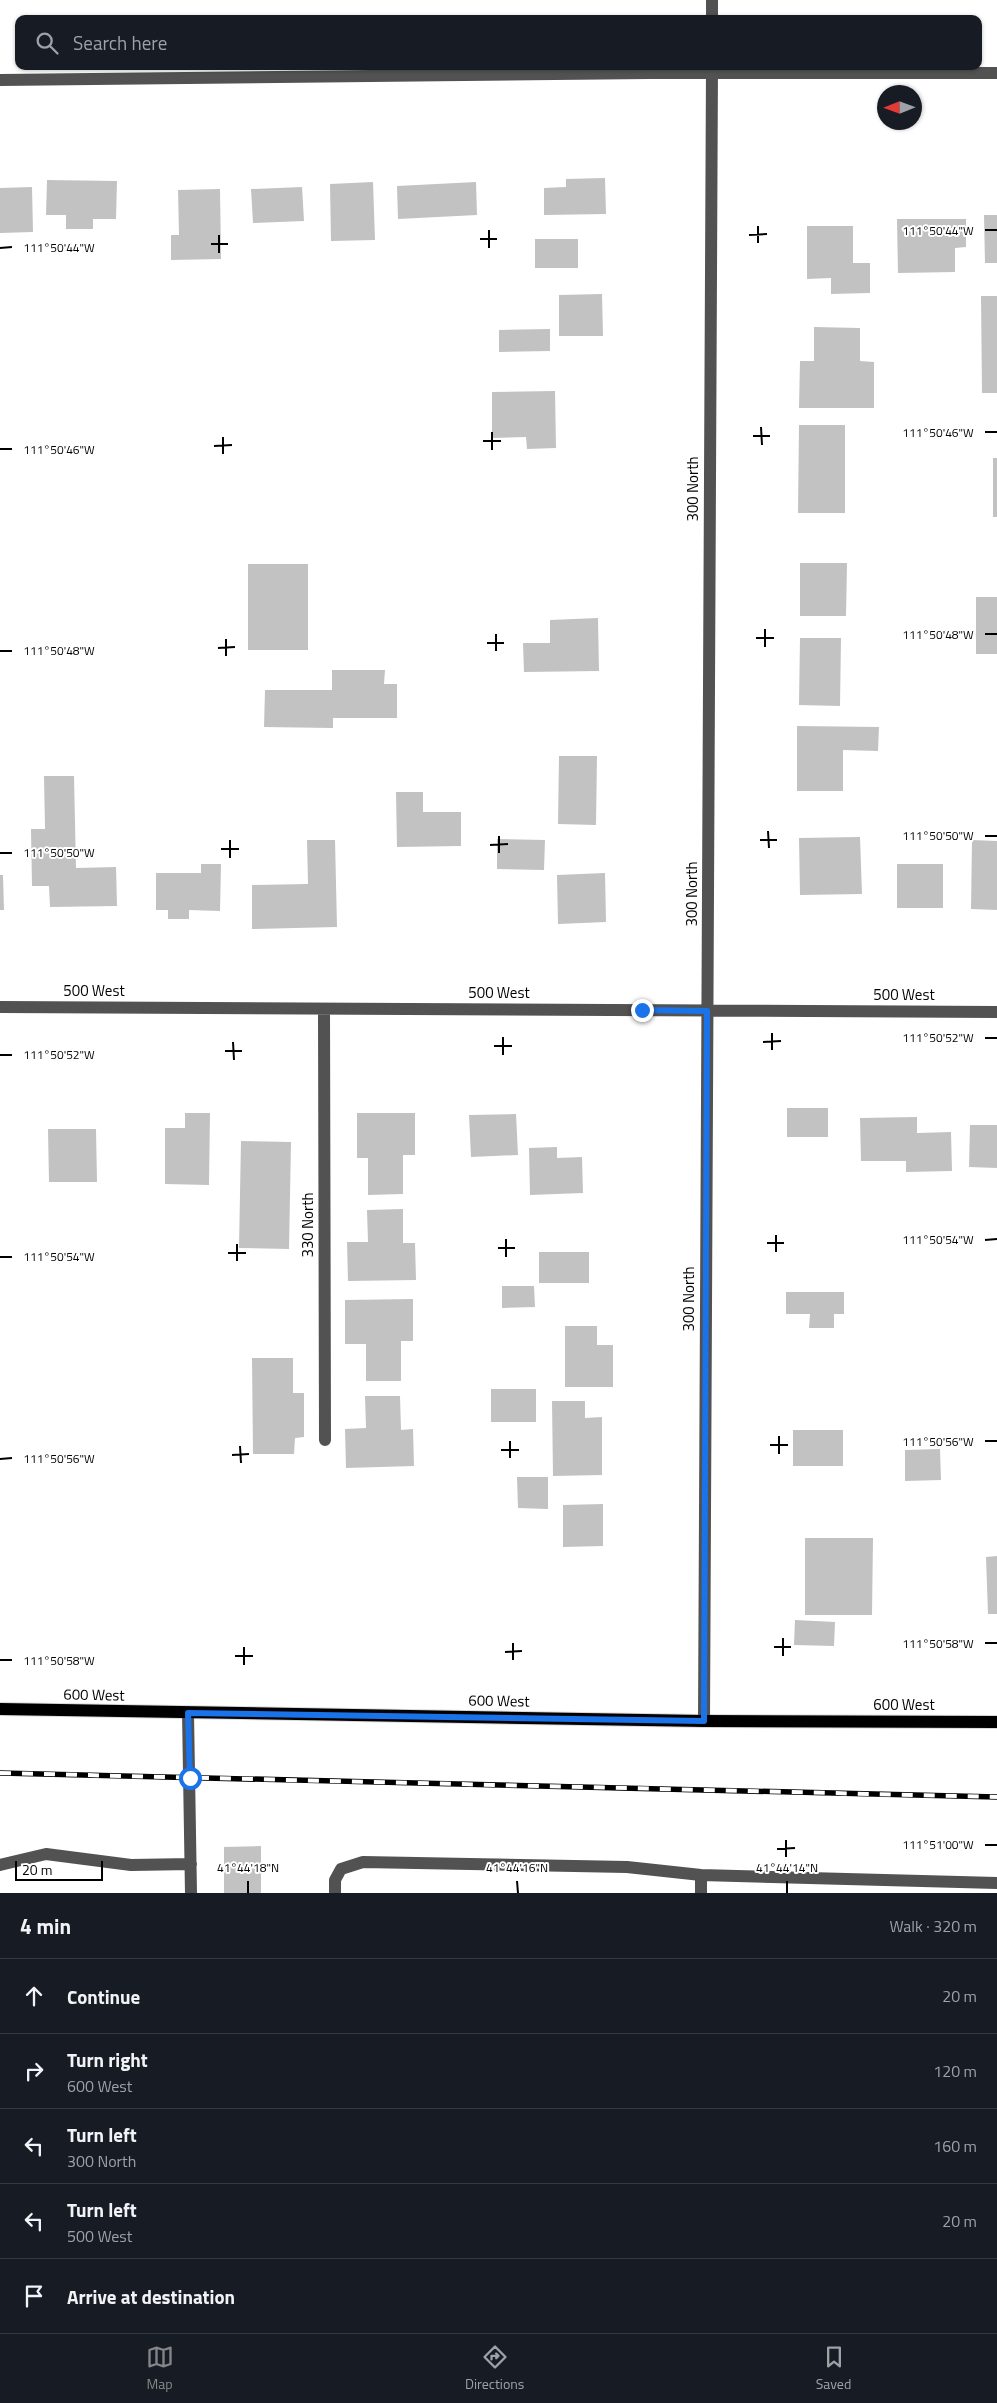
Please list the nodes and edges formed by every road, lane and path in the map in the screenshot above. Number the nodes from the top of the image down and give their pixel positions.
1 (712, 0) edge
2 (712, 15) edge
3 (647, 70) edge
4 (712, 70) edge
5 (783, 70) edge
6 (997, 73) edge
7 (0, 80) edge
8 (0, 1007) edge
9 (324, 1009) junction
10 (707, 1011) junction
11 (997, 1012) edge
12 (325, 1440) dead end
13 (0, 1709) edge
14 (188, 1713) junction
15 (704, 1721) junction
16 (997, 1722) edge
17 (190, 1864) junction
18 (0, 1865) edge
19 (701, 1875) junction
20 (997, 1883) edge
21 (191, 1893) edge
22 (335, 1893) edge
23 (701, 1893) edge

1 - 2 street
3 - 7 street
4 - 10 street, 300 North
5 - 6 street
8 - 9 street, 500 West
9 - 10 street, 500 West
9 - 12 street, 330 North
10 - 11 street, 500 West
10 - 15 street, 300 North
13 - 14 main road, 600 West
14 - 15 main road, 600 West
14 - 17 street
15 - 16 main road, 600 West
17 - 18 street
17 - 21 street
19 - 20 street
19 - 22 street
19 - 23 street

